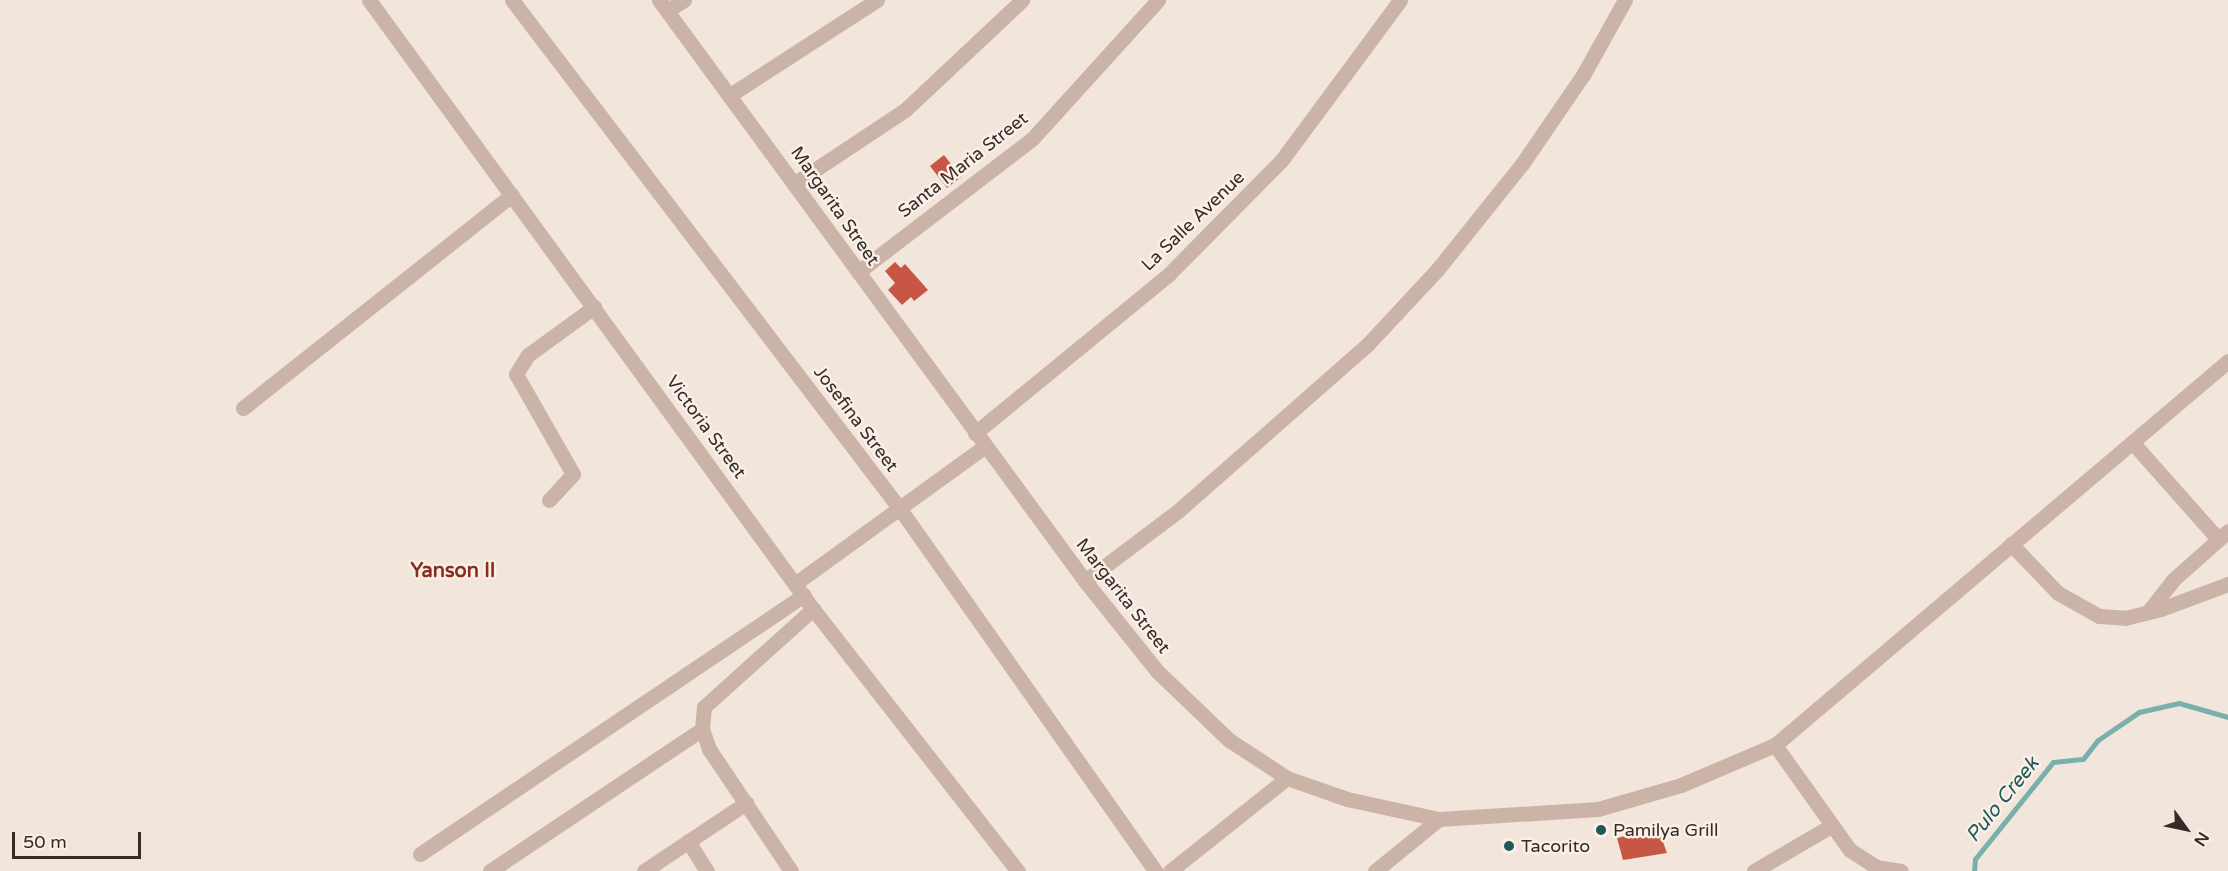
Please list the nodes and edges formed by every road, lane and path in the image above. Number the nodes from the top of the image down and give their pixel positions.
1 (512, 0) edge
2 (684, 0) edge
3 (877, 0) edge
4 (1022, 0) edge
5 (1158, 0) edge
6 (1400, 0) edge
7 (1625, 0) edge
8 (371, 1) edge
9 (663, 5) edge
10 (730, 95) junction
11 (795, 183) junction
12 (512, 195) junction
13 (858, 272) junction
14 (594, 307) junction
15 (2227, 363) edge
16 (243, 408) dead end
17 (975, 433) junction
18 (2132, 442) junction
19 (985, 446) junction
20 (549, 500) dead end
21 (900, 509) junction
22 (2223, 535) edge
23 (2011, 544) junction
24 (1085, 581) junction
25 (2228, 584) edge
26 (800, 589) junction
27 (813, 609) junction
28 (2148, 612) junction
29 (702, 729) junction
30 (1775, 745) junction
31 (1287, 778) junction
32 (746, 803) junction
33 (1438, 819) junction
34 (1829, 827) junction
35 (688, 841) junction
36 (420, 854) dead end
37 (490, 871) edge
38 (644, 871) edge
39 (707, 871) edge
40 (791, 871) edge
41 (1018, 871) edge
42 (1155, 871) edge
43 (1170, 871) edge
44 (1376, 871) edge
45 (1754, 871) edge
46 (1901, 871) edge

1 - 21 street, Josefina Street
2 - 9 street
3 - 10 street
4 - 11 street
5 - 13 street, Santa Maria Street
6 - 17 street, La Salle Avenue
7 - 24 street
8 - 12 street, Victoria Street
9 - 10 street, Margarita Street
10 - 11 street, Margarita Street
11 - 13 street, Margarita Street
12 - 14 street, Victoria Street
12 - 16 street
13 - 17 street, Margarita Street
14 - 20 street
14 - 26 street, Victoria Street
15 - 18 street, Margarita Street
17 - 19 street, Margarita Street
18 - 22 street
18 - 23 street, Margarita Street
19 - 21 street
19 - 24 street, Margarita Street
21 - 26 street
21 - 42 street, Josefina Street
22 - 28 street
23 - 28 street
23 - 30 street, Margarita Street
24 - 31 street, Margarita Street
25 - 28 street
26 - 27 street, Victoria Street
26 - 36 street
27 - 29 street
27 - 41 street, Victoria Street
29 - 32 street
29 - 37 street
30 - 33 street, Margarita Street
30 - 34 street
31 - 33 street, Margarita Street
31 - 43 street
32 - 35 street
32 - 40 street
33 - 44 street
34 - 45 street
34 - 46 street
35 - 38 street
35 - 39 street

